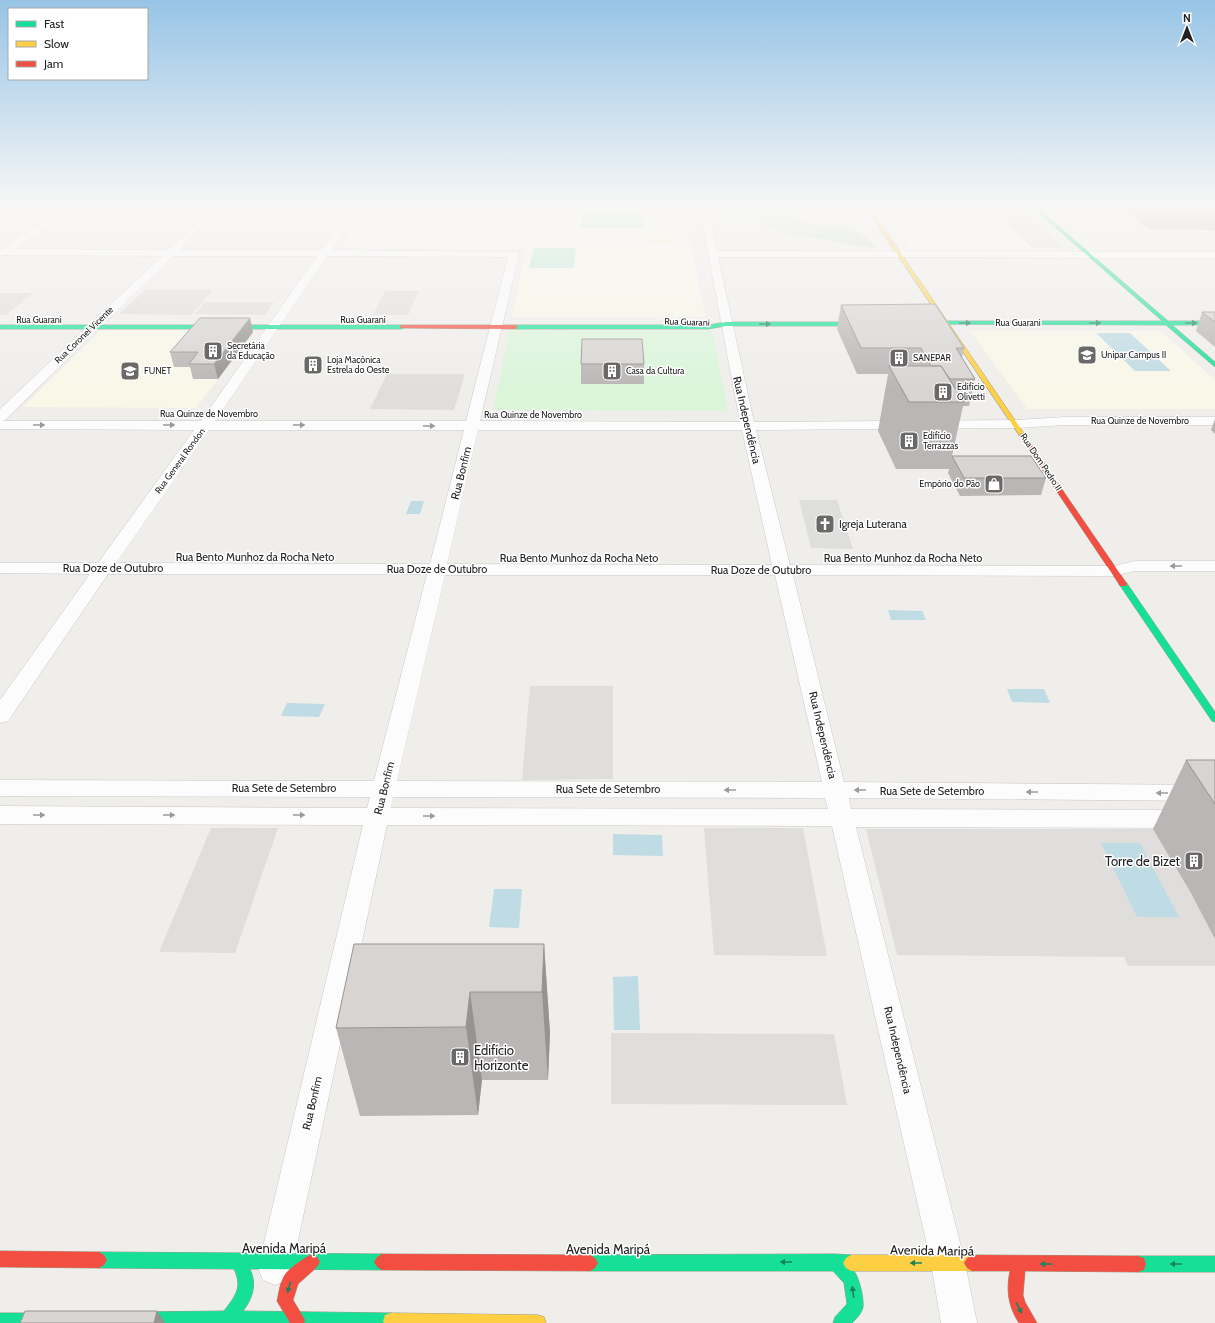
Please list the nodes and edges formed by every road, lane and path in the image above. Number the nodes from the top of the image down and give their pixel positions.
1 (156, 267) edge
2 (314, 267) edge
3 (511, 267) edge
4 (715, 267) edge
5 (908, 267) edge
6 (1102, 267) edge
7 (0, 320) edge
8 (275, 323) junction
9 (905, 323) edge
10 (946, 323) junction
11 (1167, 323) junction
12 (1215, 323) edge
13 (95, 324) junction
14 (497, 324) junction
15 (726, 324) junction
16 (874, 324) edge
17 (0, 327) edge
18 (1215, 366) edge
19 (1, 417) edge
20 (209, 420) junction
21 (474, 420) junction
22 (746, 420) junction
23 (1012, 420) junction
24 (1215, 421) edge
25 (0, 556) edge
26 (107, 563) junction
27 (438, 563) junction
28 (782, 564) junction
29 (1110, 565) junction
30 (1215, 566) edge
31 (0, 568) edge
32 (0, 716) edge
33 (1215, 719) edge
34 (0, 788) edge
35 (384, 788) junction
36 (836, 790) junction
37 (1215, 793) edge
38 (0, 815) edge
39 (377, 816) junction
40 (842, 817) junction
41 (1215, 819) edge
42 (0, 1259) edge
43 (239, 1261) junction
44 (276, 1262) junction
45 (312, 1262) junction
46 (835, 1262) junction
47 (948, 1263) junction
48 (1020, 1264) junction
49 (1215, 1264) edge
50 (63, 1320) edge
51 (126, 1320) edge
52 (251, 1320) edge
53 (297, 1320) junction
54 (0, 1321) edge
55 (538, 1323) edge
56 (841, 1323) edge
57 (959, 1323) edge
58 (1029, 1323) edge

1 - 13 street, Rua Coronel Vicente
2 - 8 street, Rua General Rondon
3 - 14 street, Rua Bonfim
4 - 15 street, Rua Independência
5 - 10 street, Rua Dom Pedro II
6 - 11 street
7 - 13 street, Rua Guarani
8 - 13 street, Rua Guarani
8 - 14 street, Rua Guarani
8 - 20 street, Rua General Rondon
9 - 10 street, Rua Guarani
10 -> 11 street, Rua Guarani
10 - 23 street, Rua Dom Pedro II
11 -> 12 street, Rua Guarani
11 - 18 street
13 - 17 street, Rua Guarani
13 - 19 street, Rua Coronel Vicente
14 - 15 street, Rua Guarani
14 - 21 street, Rua Bonfim
15 -> 16 street, Rua Guarani
15 - 22 street, Rua Independência
19 - 20 street, Rua Quinze de Novembro
20 - 21 street, Rua Quinze de Novembro
20 - 26 street, Rua General Rondon
21 - 22 street, Rua Quinze de Novembro
21 - 27 street, Rua Bonfim
22 - 23 street, Rua Quinze de Novembro
22 - 28 street, Rua Independência
23 - 24 street, Rua Quinze de Novembro
23 - 29 street, Rua Dom Pedro II
25 - 26 street
26 - 27 street, Rua Doze de Outubro
26 - 31 street, Rua Doze de Outubro
26 - 32 street, Rua General Rondon
27 - 28 street, Rua Doze de Outubro
27 - 35 street, Rua Bonfim
28 - 29 street, Rua Doze de Outubro
28 - 36 street, Rua Independência
30 -> 29 street
29 - 33 street, Rua Dom Pedro II
34 - 35 street, Rua Sete de Setembro
36 -> 35 street, Rua Sete de Setembro
35 - 39 street, Rua Bonfim
37 -> 36 street, Rua Sete de Setembro
36 - 40 street, Rua Independência
38 -> 39 street
39 -> 40 street
39 - 44 street, Rua Bonfim
40 - 41 street
40 - 47 street, Rua Independência
42 - 43 street, Avenida Maripá
43 - 44 street, Avenida Maripá
43 - 52 street
44 - 45 street, Avenida Maripá
44 - 52 street, Rua Bonfim
46 -> 45 street, Avenida Maripá
45 -> 53 street
47 -> 46 street, Avenida Maripá
56 -> 46 street
47 - 48 street, Avenida Maripá
47 - 57 street, Rua Independência
49 -> 48 street, Avenida Maripá
48 -> 58 street
50 - 54 street
51 - 52 street
52 - 53 street
53 - 55 street

